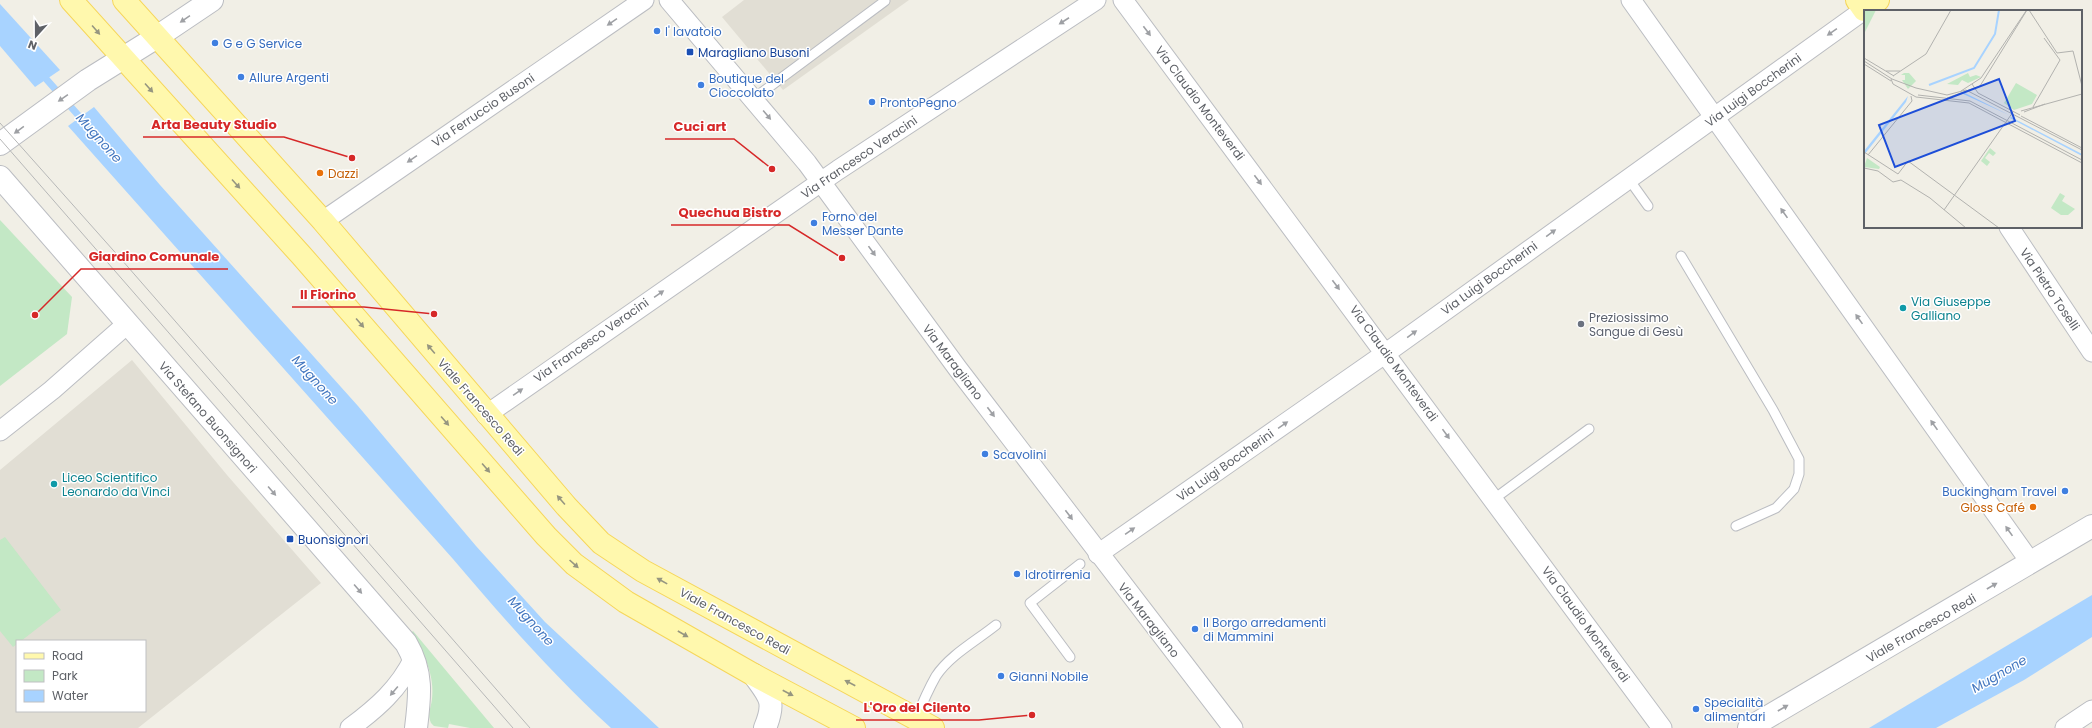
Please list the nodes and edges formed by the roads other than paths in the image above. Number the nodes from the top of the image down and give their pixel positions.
1 (71, 0) edge
2 (124, 0) edge
3 (212, 0) edge
4 (644, 0) edge
5 (669, 0) edge
6 (1096, 0) edge
7 (1123, 0) edge
8 (1632, 0) edge
9 (885, 1) edge
10 (1866, 5) edge
11 (157, 37) junction
12 (123, 58) junction
13 (753, 100) junction
14 (1716, 117) junction
15 (0, 144) edge
16 (0, 177) edge
17 (1628, 178) junction
18 (821, 182) junction
19 (1648, 206) dead end
20 (323, 221) junction
21 (2010, 228) edge
22 (1682, 256) dead end
23 (127, 324) junction
24 (2092, 352) edge
25 (1386, 353) junction
26 (486, 415) junction
27 (1589, 429) dead end
28 (0, 431) edge
29 (1494, 499) junction
30 (1736, 526) dead end
31 (2092, 526) edge
32 (1098, 554) junction
33 (1080, 564) dead end
34 (2031, 564) junction
35 (996, 625) dead end
36 (1070, 657) dead end
37 (414, 658) junction
38 (754, 675) junction
39 (2092, 710) edge
40 (924, 723) edge
41 (350, 728) edge
42 (416, 728) edge
43 (765, 728) edge
44 (854, 728) edge
45 (1233, 728) edge
46 (1662, 728) edge
47 (1749, 728) edge
48 (2065, 728) edge

1 -> 12 main road
2 - 11 main road, Viale Francesco Redi
3 -> 11 street
4 -> 20 street, Via Ferruccio Busoni
5 - 13 street, Via Maragliano
6 -> 18 street, Via Francesco Veracini
7 -> 25 street, Via Claudio Monteverdi
8 - 14 street
9 - 13 lane
10 -> 14 street, Via Luigi Boccherini
11 - 12 street
11 - 20 main road, Viale Francesco Redi
12 -> 15 street
12 -> 38 main road
13 -> 18 street, Via Maragliano
14 - 17 street, Via Luigi Boccherini
34 -> 14 street
16 - 23 street, Via Stefano Buonsignori
17 - 19 lane
25 -> 17 street, Via Luigi Boccherini
26 -> 18 street, Via Francesco Veracini
18 -> 32 street, Via Maragliano
26 -> 20 main road, Viale Francesco Redi
21 - 24 street, Via Pietro Toselli
22 - 30 lane
23 - 28 street
23 -> 37 street, Via Stefano Buonsignori
25 -> 29 street, Via Claudio Monteverdi
32 -> 25 street, Via Luigi Boccherini
40 -> 26 main road, Viale Francesco Redi
27 - 29 lane
29 - 46 street, Via Claudio Monteverdi
31 - 34 street, Viale Francesco Redi
32 - 45 street, Via Maragliano
33 - 36 lane
47 -> 34 street, Viale Francesco Redi
35 - 40 lane, Viale Francesco Redi
37 -> 41 street
37 - 42 street, Via Stefano Buonsignori
38 - 43 street
38 -> 44 main road
39 - 48 street

